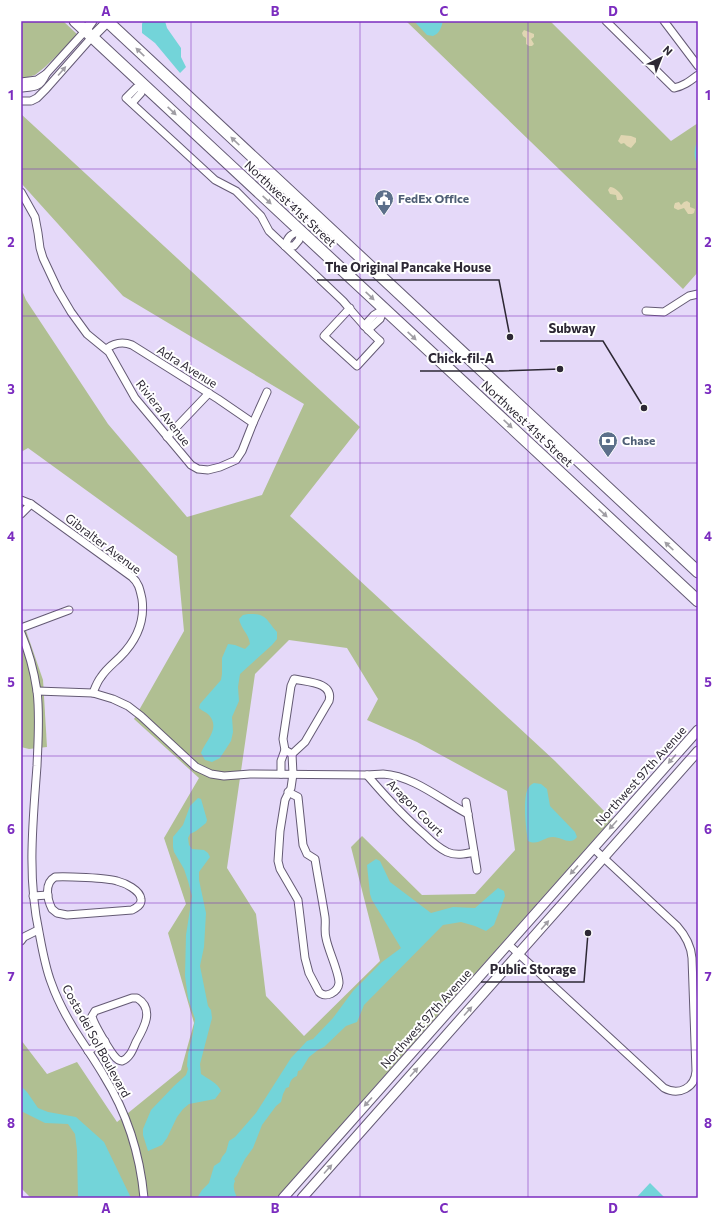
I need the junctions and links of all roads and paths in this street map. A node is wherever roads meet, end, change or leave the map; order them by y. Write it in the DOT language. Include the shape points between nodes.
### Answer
graph roads {
  1 [pos="75,21"];
  2 [pos="92,21"];
  3 [pos="107,21"];
  4 [pos="606,21"];
  5 [pos="664,21"];
  6 [pos="89,34"];
  7 [pos="698,66"];
  8 [pos="46,74"];
  9 [pos="698,75"];
  10 [pos="21,82"];
  11 [pos="143,85"];
  12 [pos="21,88"];
  13 [pos="33,88"];
  14 [pos="35,99"];
  15 [pos="21,101"];
  16 [pos="21,192"];
  17 [pos="301,231"];
  18 [pos="285,246"];
  19 [pos="698,294"];
  20 [pos="350,308"];
  21 [pos="384,309"];
  22 [pos="646,311"];
  23 [pos="366,328"];
  24 [pos="106,349"];
  25 [pos="267,392"];
  26 [pos="209,393"];
  27 [pos="253,423"];
  28 [pos="167,437"];
  29 [pos="21,500"];
  30 [pos="31,504"];
  31 [pos="21,514"];
  32 [pos="698,572"];
  33 [pos="698,601"];
  34 [pos="69,610"];
  35 [pos="21,628"];
  36 [pos="21,633"];
  37 [pos="37,691"];
  38 [pos="93,693"];
  39 [pos="698,730"];
  40 [pos="285,750"];
  41 [pos="698,751"];
  42 [pos="292,754"];
  43 [pos="280,774"];
  44 [pos="293,774"];
  45 [pos="367,775"];
  46 [pos="288,792"];
  47 [pos="466,802"];
  48 [pos="468,814"];
  49 [pos="593,848"];
  50 [pos="474,852"];
  51 [pos="603,858"];
  52 [pos="477,870"];
  53 [pos="33,896"];
  54 [pos="48,896"];
  55 [pos="38,930"];
  56 [pos="23,937"];
  57 [pos="508,944"];
  58 [pos="519,954"];
  59 [pos="431,1031"];
  60 [pos="442,1040"];
  61 [pos="105,1041"];
  62 [pos="88,1051"];
  63 [pos="292,1188"];
  64 [pos="144,1198"];
  65 [pos="283,1198"];
  66 [pos="302,1198"];
  1 -- 6 [label="main road, Northwest 41st Street"];
  2 -- 6 [label="street"];
  3 -- 6 [label="street"];
  32 -- 3 [label="main road, Northwest 41st Street, one-way"];
  4 -- 9 [label="street" via="674,88"];
  5 -- 7 [label="street"];
  6 -- 8 [label="street"];
  6 -- 11 [label="main road, Northwest 41st Street"];
  14 -- 6 [label="street, one-way" via="46,89"];
  8 -- 10 [label="street" via="37,80"];
  8 -- 13 [label="street" via="43,81"];
  11 -- 17 [label="main road, Northwest 41st Street, one-way"];
  11 -- 18 [label="street" via="136,88 129,100 215,180 242,197 261,216 269,231"];
  12 -- 13 [label="street"];
  13 -- 14 [label="street"];
  14 -- 15 [label="street"];
  16 -- 24 [label="street, Riviera Avenue" via="35,217 41,253 58,290 82,329"];
  17 -- 18 [label="street" via="294,246"];
  17 -- 21 [label="main road, Northwest 41st Street, one-way"];
  18 -- 20 [label="street"];
  19 -- 22 [label="street" via="664,312"];
  20 -- 23 [label="street"];
  20 -- 23 [label="street" via="324,336 357,366 380,341"];
  21 -- 23 [label="street" via="374,315"];
  21 -- 33 [label="main road, Northwest 41st Street, one-way"];
  24 -- 26 [label="street, Adra Avenue" via="118,343 128,343"];
  24 -- 28 [label="street, Riviera Avenue" via="114,358 135,398"];
  25 -- 27 [label="street"];
  26 -- 27 [label="street, Adra Avenue"];
  26 -- 28 [label="street"];
  27 -- 28 [label="street, Riviera Avenue" via="236,460 213,469 203,470 194,467"];
  29 -- 30 [label="street, Gibralter Avenue"];
  30 -- 31 [label="street"];
  30 -- 38 [label="street, Gibralter Avenue" via="132,577 138,585 142,600 142,622 125,652 101,676"];
  34 -- 35 [label="street"];
  36 -- 37 [label="street, Costa del Sol Boulevard" via="33,668"];
  37 -- 38 [label="street"];
  37 -- 53 [label="street, Costa del Sol Boulevard" via="39,731 32,863"];
  38 -- 43 [label="street" via="113,699 135,711 187,760 211,774"];
  39 -- 49 [label="street, Northwest 97th Avenue, one-way"];
  40 -- 42 [label="street"];
  40 -- 42 [label="street" via="283,739 294,679 327,688 329,701 305,742"];
  40 -- 43 [label="street"];
  41 -- 51 [label="street"];
  42 -- 44 [label="street"];
  43 -- 44 [label="street"];
  44 -- 45 [label="street"];
  44 -- 46 [label="street"];
  45 -- 48 [label="street" via="386,774 415,783"];
  45 -- 50 [label="street, Aragon Court" via="411,823 438,846 454,854"];
  46 -- 46 [label="street" via="280,831 278,860 280,869 298,900 306,964 319,992 324,996 337,989 338,977 326,939 325,917 315,859 307,854 303,845 298,797"];
  47 -- 48 [label="street"];
  48 -- 50 [label="street"];
  49 -- 51 [label="street"];
  49 -- 57 [label="street, Northwest 97th Avenue, one-way"];
  50 -- 52 [label="street"];
  58 -- 51 [label="street, one-way"];
  51 -- 58 [label="street" via="677,926 685,936 691,951 696,1076 692,1083 678,1092 667,1090"];
  53 -- 54 [label="street"];
  53 -- 55 [label="street, Costa del Sol Boulevard"];
  54 -- 54 [label="street" via="52,909 64,914 132,910 141,902 136,891 109,879 55,877 49,883"];
  55 -- 56 [label="street"];
  55 -- 62 [label="street, Costa del Sol Boulevard" via="52,986"];
  57 -- 58 [label="street"];
  57 -- 59 [label="street, Northwest 97th Avenue"];
  60 -- 58 [label="street, one-way"];
  59 -- 60 [label="street"];
  59 -- 63 [label="street, Northwest 97th Avenue, one-way"];
  66 -- 60 [label="street, one-way"];
  61 -- 61 [label="street" via="117,1058 122,1061 127,1059 146,1022 145,1006 139,999 132,998 94,1012 94,1023"];
  61 -- 62 [label="street"];
  62 -- 64 [label="street, Costa del Sol Boulevard" via="125,1116 137,1156"];
  63 -- 65 [label="street, Northwest 97th Avenue"];
  63 -- 66 [label="street"];
}
